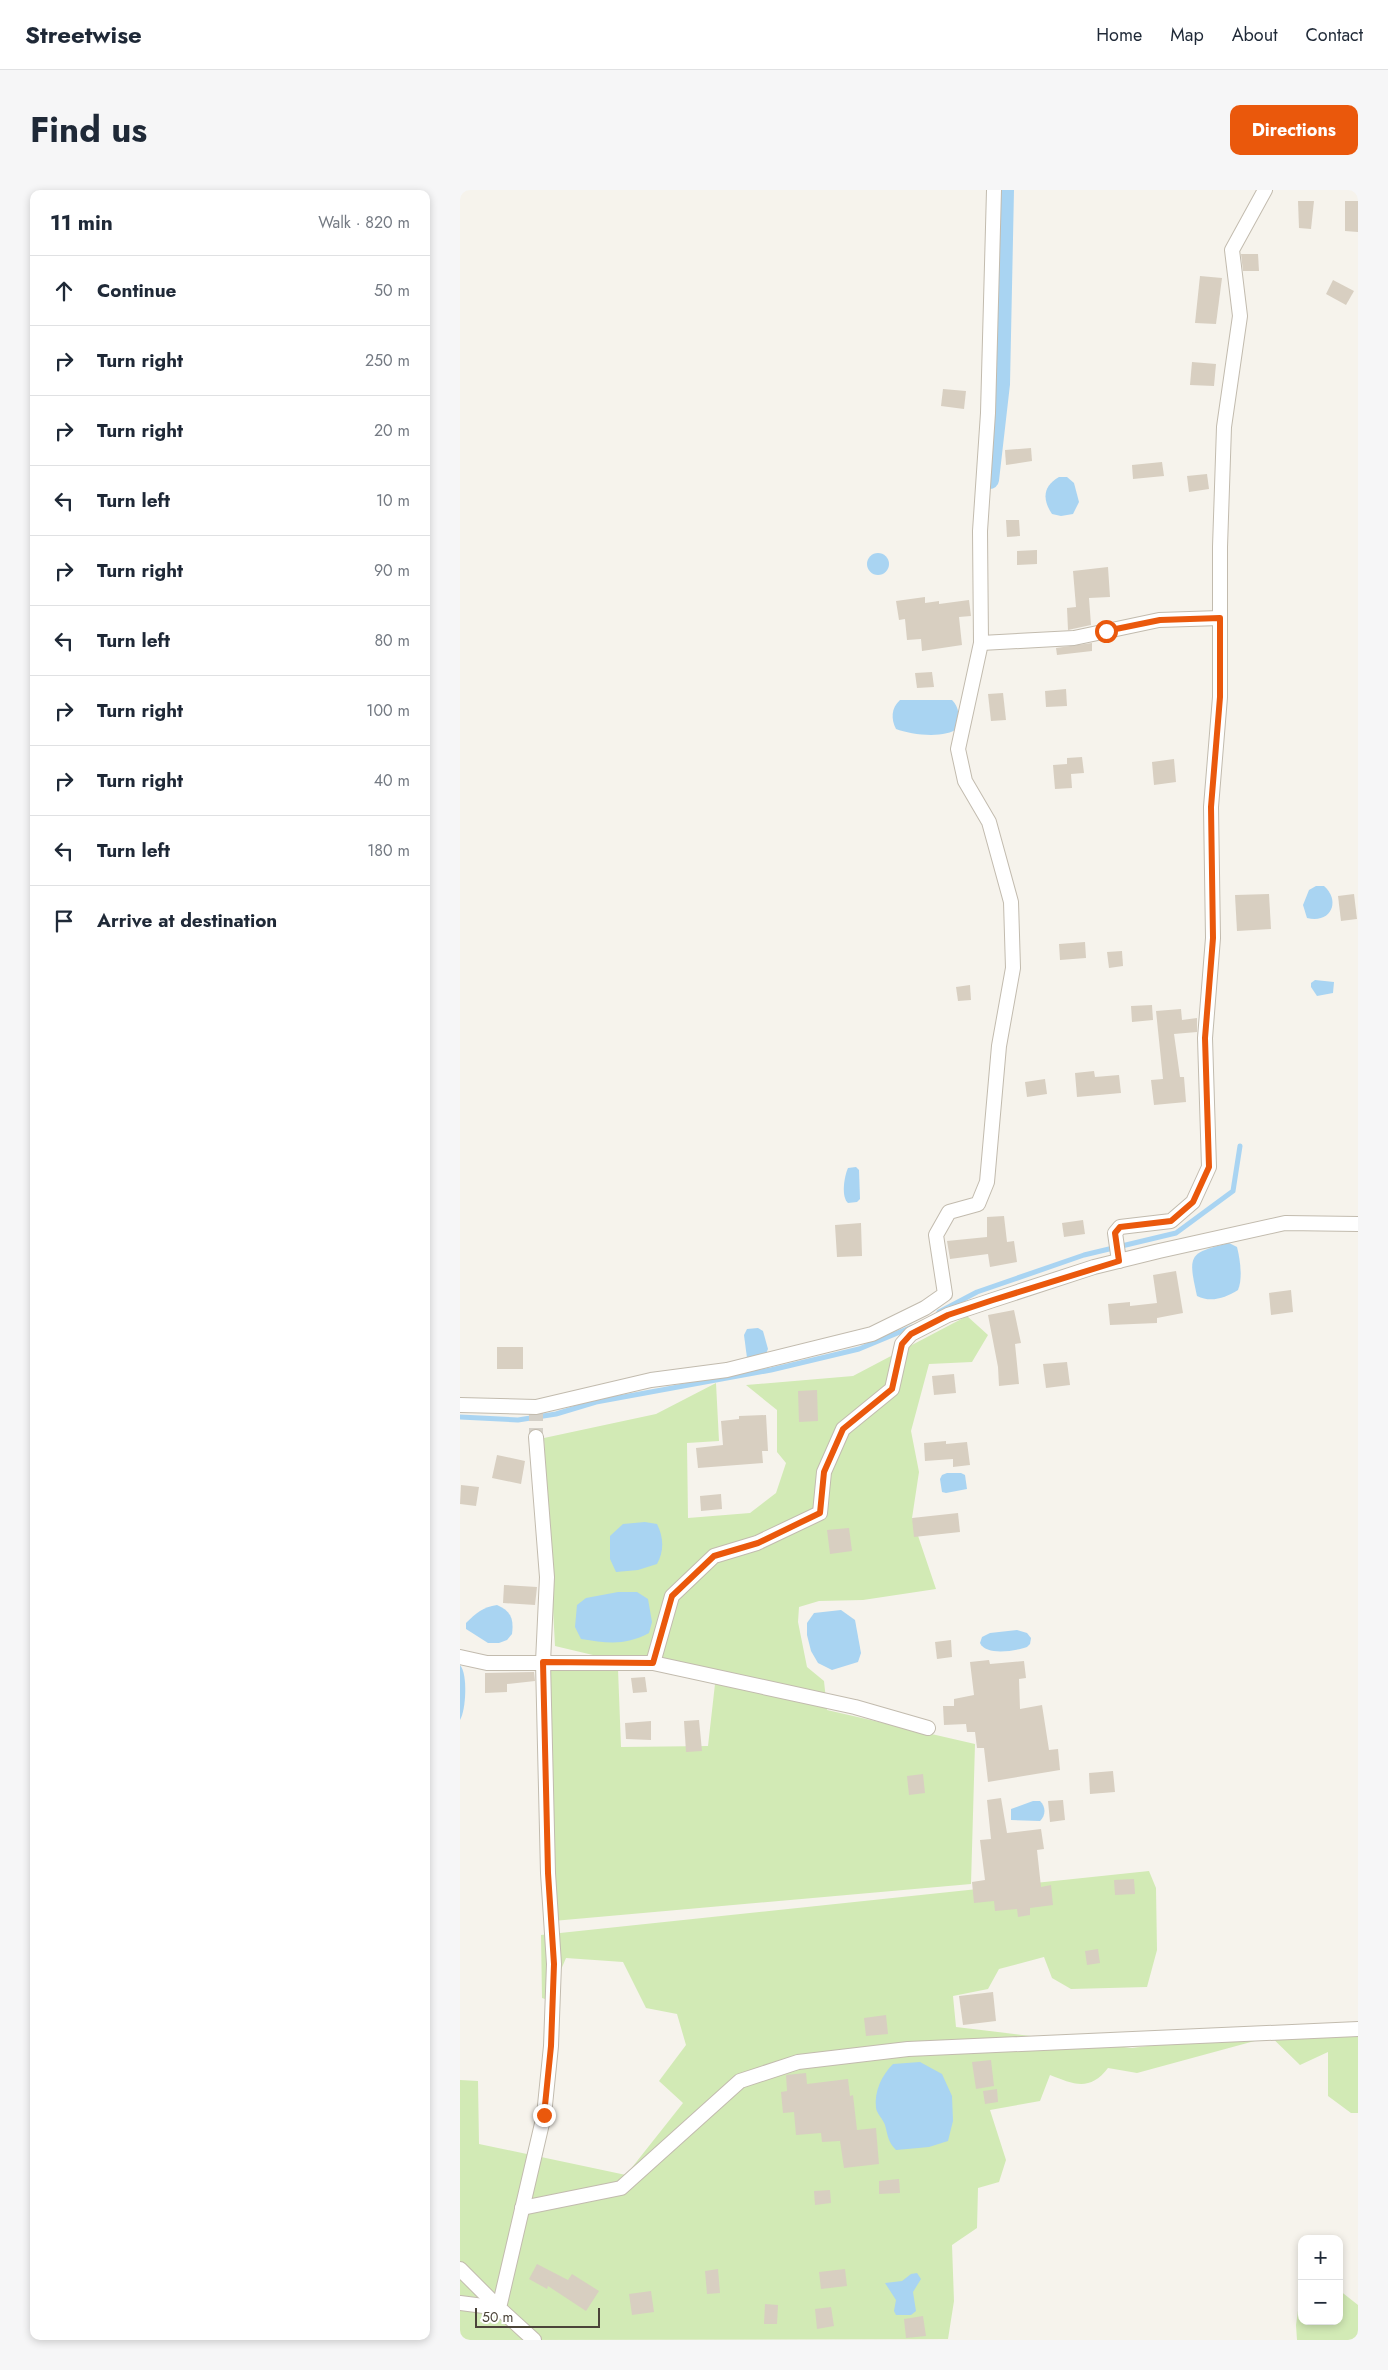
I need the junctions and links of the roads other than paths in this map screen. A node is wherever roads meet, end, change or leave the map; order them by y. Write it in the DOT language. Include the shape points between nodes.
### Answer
graph roads {
  1 [pos="994,190"];
  2 [pos="1265,190"];
  3 [pos="1220,618"];
  4 [pos="980,643"];
  5 [pos="1358,1224"];
  6 [pos="1119,1261"];
  7 [pos="460,1405"];
  8 [pos="536,1437"];
  9 [pos="460,1657"];
  10 [pos="543,1662"];
  11 [pos="653,1663"];
  12 [pos="928,1728"];
  13 [pos="1358,2029"];
  14 [pos="522,2208"];
  15 [pos="460,2269"];
  16 [pos="460,2303"];
  17 [pos="499,2308"];
  18 [pos="534,2340"];
  1 -- 4 [label="street" via="988,413 980,531"];
  2 -- 3 [label="street" via="1232,250 1240,316 1224,427"];
  3 -- 4 [label="street" via="1160,620 1074,638"];
  3 -- 6 [label="street" via="1220,697 1211,807 1213,938 1205,1038 1209,1167 1193,1202 1171,1221 1120,1227 1115,1233"];
  4 -- 7 [label="street" via="958,749 965,781 989,822 1011,902 1013,968 998,1046 987,1182 978,1204 949,1212 936,1234 946,1294 872,1334 727,1370 651,1380 536,1407"];
  5 -- 6 [label="street" via="1285,1223"];
  6 -- 11 [label="street" via="948,1315 911,1334 902,1344 892,1389 843,1429 824,1472 820,1513 758,1543 714,1556 672,1596"];
  8 -- 10 [label="street" via="547,1577"];
  9 -- 10 [label="street" via="487,1663"];
  10 -- 11 [label="street"];
  10 -- 14 [label="street" via="554,1964 551,2046 544,2115"];
  11 -- 12 [label="street" via="855,1708"];
  13 -- 14 [label="street" via="908,2049 798,2062 740,2081 621,2188"];
  14 -- 17 [label="street"];
  15 -- 17 [label="street"];
  16 -- 17 [label="street"];
  17 -- 18 [label="street"];
}
